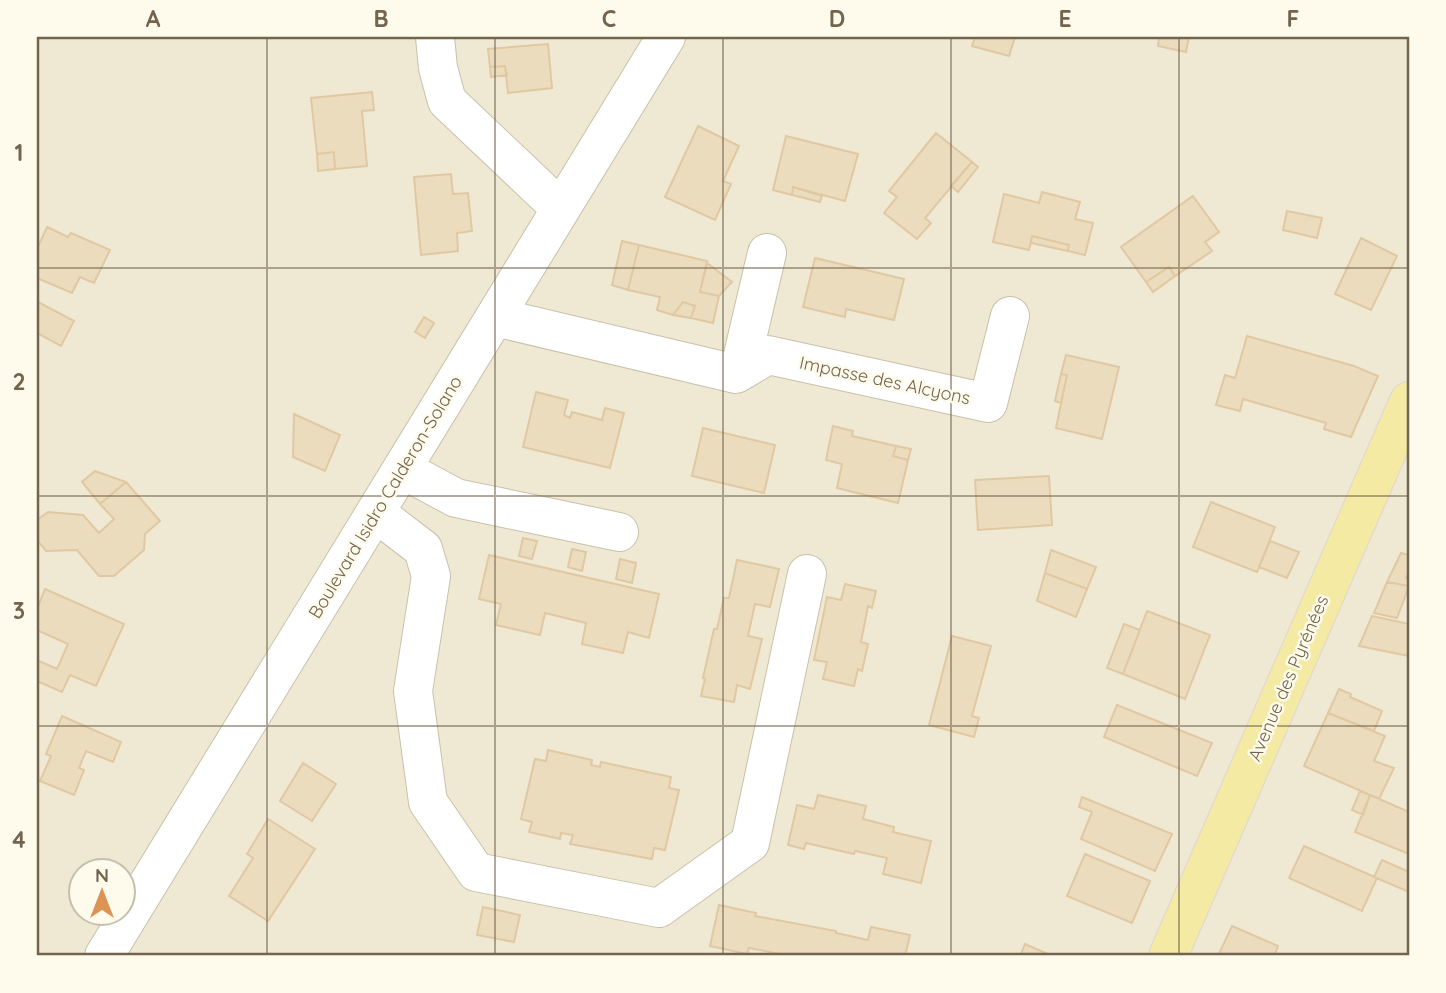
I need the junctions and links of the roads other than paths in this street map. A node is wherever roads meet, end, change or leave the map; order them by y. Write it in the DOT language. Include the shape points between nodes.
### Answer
graph roads {
  1 [pos="435,37"];
  2 [pos="666,37"];
  3 [pos="561,209"];
  4 [pos="767,253"];
  5 [pos="1010,316"];
  6 [pos="495,317"];
  7 [pos="739,372"];
  8 [pos="1409,401"];
  9 [pos="402,469"];
  10 [pos="376,513"];
  11 [pos="619,532"];
  12 [pos="807,574"];
  13 [pos="104,956"];
  14 [pos="1168,956"];
  1 -- 3 [label="street" via="447,101"];
  2 -- 3 [label="street, Boulevard Isidro Calderon-Solano"];
  3 -- 6 [label="street, Boulevard Isidro Calderon-Solano"];
  4 -- 7 [label="street"];
  5 -- 7 [label="street, Impasse des Alcyons" via="988,403 768,355"];
  6 -- 7 [label="street"];
  6 -- 9 [label="street, Boulevard Isidro Calderon-Solano"];
  8 -- 14 [label="main road, Avenue des Pyrénées"];
  9 -- 10 [label="street, Boulevard Isidro Calderon-Solano"];
  9 -- 11 [label="street" via="456,498"];
  10 -- 12 [label="street" via="423,548 431,576 413,691 428,802 476,872 659,908 750,842"];
  10 -- 13 [label="street, Boulevard Isidro Calderon-Solano"];
}
